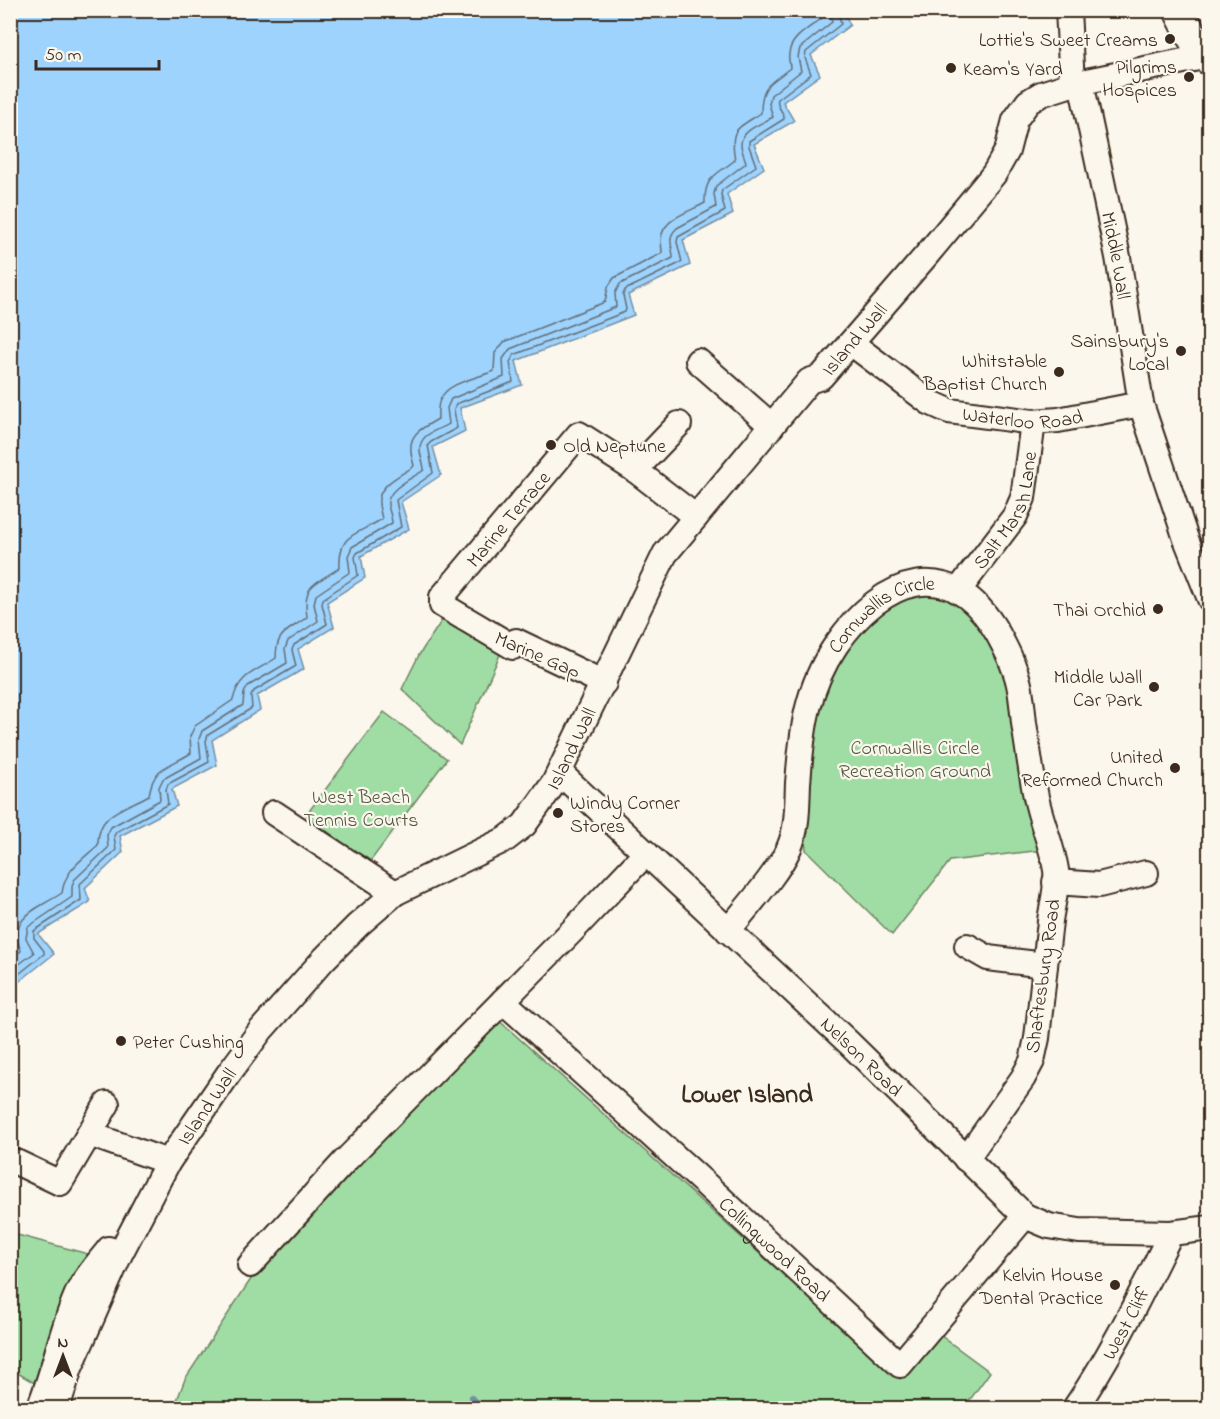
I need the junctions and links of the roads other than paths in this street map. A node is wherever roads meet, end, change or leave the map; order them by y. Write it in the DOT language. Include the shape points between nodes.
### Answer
graph roads {
  1 [pos="1068,10"];
  2 [pos="1179,10"];
  3 [pos="1209,57"];
  4 [pos="1076,83"];
  5 [pos="851,343"];
  6 [pos="698,361"];
  7 [pos="1141,404"];
  8 [pos="1034,422"];
  9 [pos="679,424"];
  10 [pos="772,426"];
  11 [pos="635,470"];
  12 [pos="696,517"];
  13 [pos="958,591"];
  14 [pos="1209,599"];
  15 [pos="442,605"];
  16 [pos="604,683"];
  17 [pos="560,773"];
  18 [pos="274,813"];
  19 [pos="646,853"];
  20 [pos="1146,873"];
  21 [pos="1055,882"];
  22 [pos="395,893"];
  23 [pos="728,931"];
  24 [pos="967,946"];
  25 [pos="1045,965"];
  26 [pos="503,1002"];
  27 [pos="107,1104"];
  28 [pos="89,1134"];
  29 [pos="966,1159"];
  30 [pos="16,1162"];
  31 [pos="168,1162"];
  32 [pos="1025,1216"];
  33 [pos="1209,1228"];
  34 [pos="1171,1233"];
  35 [pos="109,1249"];
  36 [pos="250,1265"];
  37 [pos="39,1408"];
  38 [pos="57,1408"];
  39 [pos="1075,1408"];
  1 -- 4 [label="street, Middle Wall"];
  2 -- 3 [label="main road" via="1193,38"];
  3 -- 4 [label="street, Island Wall"];
  4 -- 5 [label="street, Island Wall" via="1034,97 1019,111 1007,151 994,174"];
  4 -- 7 [label="street, Middle Wall" via="1116,245"];
  5 -- 8 [label="street, Waterloo Road" via="929,402 949,411"];
  5 -- 10 [label="street, Island Wall" via="821,377 809,381"];
  6 -- 10 [label="street"];
  7 -- 8 [label="street, Waterloo Road"];
  7 -- 14 [label="street, Middle Wall"];
  8 -- 13 [label="street, Salt Marsh Lane" via="1023,498 1016,516"];
  9 -- 11 [label="street"];
  10 -- 12 [label="street, Island Wall"];
  11 -- 12 [label="street"];
  11 -- 15 [label="street, Marine Terrace" via="579,434 442,597"];
  12 -- 16 [label="street, Island Wall" via="665,554"];
  13 -- 21 [label="street, Cornwallis Circle" via="979,606 1014,667 1036,795 1056,871"];
  13 -- 23 [label="street, Cornwallis Circle" via="919,582 895,589 860,617 836,644 804,716 796,816 789,848"];
  15 -- 16 [label="street, Marine Gap" via="513,648 516,641"];
  16 -- 17 [label="street, Island Wall"];
  17 -- 19 [label="street, Nelson Road"];
  17 -- 22 [label="street, Island Wall" via="524,825 506,839"];
  18 -- 22 [label="street"];
  19 -- 23 [label="street, Nelson Road"];
  19 -- 26 [label="street"];
  20 -- 21 [label="street" via="1099,885"];
  21 -- 25 [label="street, Shaftesbury Road"];
  22 -- 31 [label="street, Island Wall" via="324,959 261,1030"];
  23 -- 29 [label="street, Nelson Road" via="849,1042"];
  24 -- 25 [label="street" via="988,958"];
  25 -- 29 [label="street, Shaftesbury Road" via="1032,1061"];
  26 -- 32 [label="street, Collingwood Road" via="900,1365"];
  26 -- 36 [label="street" via="344,1162"];
  27 -- 28 [label="street"];
  28 -- 30 [label="street" via="60,1183"];
  28 -- 31 [label="street"];
  29 -- 32 [label="street, Nelson Road"];
  31 -- 38 [label="street, Island Wall" via="120,1254 70,1368"];
  32 -- 34 [label="street, Nelson Road" via="1049,1226 1079,1231"];
  33 -- 34 [label="street, Nelson Road"];
  34 -- 39 [label="street, West Cliff" via="1124,1328"];
  35 -- 37 [label="street" via="80,1288"];
}
